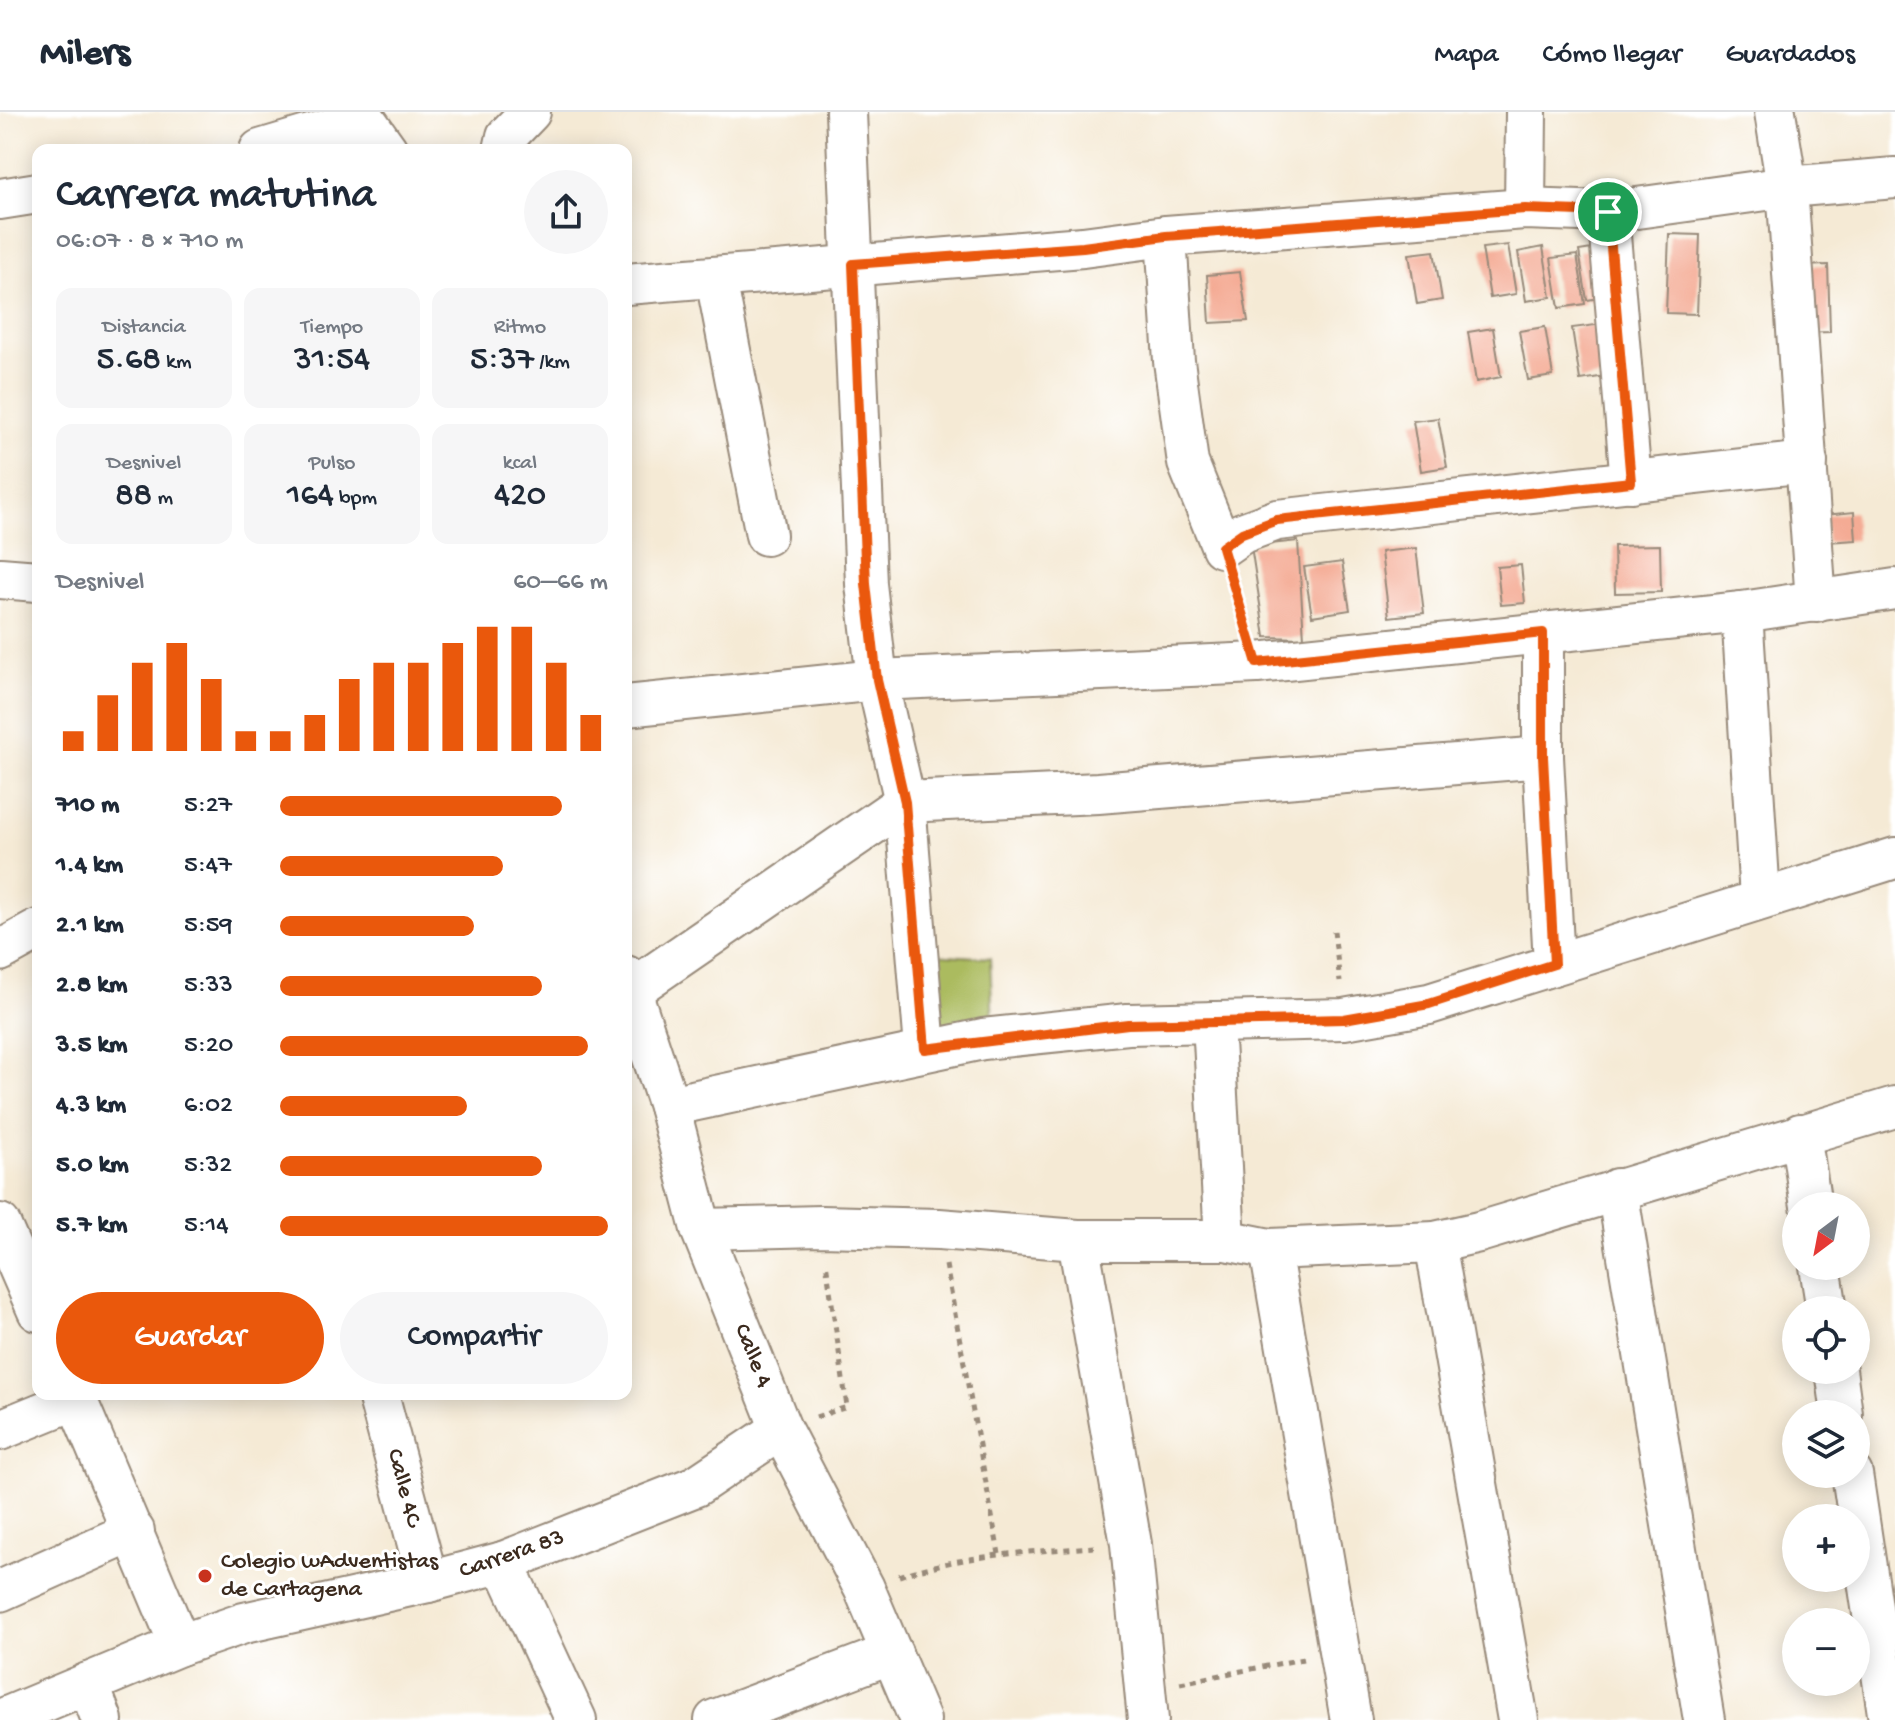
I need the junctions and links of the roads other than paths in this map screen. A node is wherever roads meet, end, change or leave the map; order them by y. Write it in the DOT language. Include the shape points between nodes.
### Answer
graph roads {
  1 [pos="530,112"];
  2 [pos="846,112"];
  3 [pos="1526,112"];
  4 [pos="1775,112"];
  5 [pos="370,127"];
  6 [pos="289,144"];
  7 [pos="505,144"];
  8 [pos="1895,178"];
  9 [pos="1787,187"];
  10 [pos="32,194"];
  11 [pos="0,199"];
  12 [pos="1525,209"];
  13 [pos="1608,212"];
  14 [pos="1166,236"];
  15 [pos="853,264"];
  16 [pos="716,279"];
  17 [pos="632,284"];
  18 [pos="1807,462"];
  19 [pos="1631,482"];
  20 [pos="766,535"];
  21 [pos="0,578"];
  22 [pos="32,581"];
  23 [pos="1895,589"];
  24 [pos="1816,602"];
  25 [pos="1742,612"];
  26 [pos="1543,633"];
  27 [pos="877,680"];
  28 [pos="632,705"];
  29 [pos="1543,757"];
  30 [pos="905,802"];
  31 [pos="1895,858"];
  32 [pos="1760,898"];
  33 [pos="32,933"];
  34 [pos="0,951"];
  35 [pos="1554,964"];
  36 [pos="632,981"];
  37 [pos="632,996"];
  38 [pos="1213,1022"];
  39 [pos="925,1049"];
  40 [pos="669,1106"];
  41 [pos="1895,1107"];
  42 [pos="1800,1134"];
  43 [pos="1617,1189"];
  44 [pos="1809,1192"];
  45 [pos="701,1229"];
  46 [pos="1078,1240"];
  47 [pos="1225,1240"];
  48 [pos="1435,1242"];
  49 [pos="4,1246"];
  50 [pos="1270,1249"];
  51 [pos="32,1300"];
  52 [pos="66,1400"];
  53 [pos="77,1400"];
  54 [pos="380,1400"];
  55 [pos="781,1429"];
  56 [pos="0,1430"];
  57 [pos="1854,1488"];
  58 [pos="134,1531"];
  59 [pos="503,1562"];
  60 [pos="428,1582"];
  61 [pos="0,1591"];
  62 [pos="180,1645"];
  63 [pos="892,1653"];
  64 [pos="88,1683"];
  65 [pos="1146,1705"];
  66 [pos="0,1720"];
  67 [pos="102,1720"];
  68 [pos="576,1720"];
  69 [pos="715,1720"];
  70 [pos="920,1720"];
  71 [pos="1351,1720"];
  72 [pos="1518,1720"];
  73 [pos="1704,1720"];
  74 [pos="1889,1720"];
  1 -- 7 [label="street"];
  2 -- 15 [label="street"];
  3 -- 12 [label="street"];
  4 -- 9 [label="street"];
  5 -- 6 [label="street"];
  8 -- 9 [label="street"];
  9 -- 13 [label="street"];
  9 -- 18 [label="street"];
  10 -- 11 [label="street"];
  12 -- 13 [label="street"];
  12 -- 14 [label="street"];
  13 -- 19 [label="street"];
  14 -- 15 [label="street"];
  14 -- 19 [label="street" via="1174,361 1188,463 1222,547 1277,520"];
  15 -- 16 [label="street"];
  15 -- 27 [label="street" via="866,584"];
  16 -- 17 [label="street"];
  16 -- 20 [label="street"];
  18 -- 19 [label="street"];
  18 -- 24 [label="street"];
  21 -- 22 [label="street"];
  23 -- 24 [label="street"];
  24 -- 25 [label="street"];
  25 -- 26 [label="street"];
  25 -- 32 [label="street"];
  26 -- 27 [label="street" via="1257,663"];
  26 -- 29 [label="street"];
  27 -- 28 [label="street"];
  27 -- 30 [label="street"];
  29 -- 30 [label="street" via="1098,793"];
  29 -- 35 [label="street"];
  30 -- 36 [label="street"];
  30 -- 39 [label="street"];
  31 -- 32 [label="street"];
  32 -- 35 [label="street"];
  33 -- 34 [label="street"];
  35 -- 38 [label="street" via="1429,1004 1344,1019"];
  37 -- 40 [label="street, Calle 4"];
  38 -- 39 [label="street" via="1128,1024"];
  38 -- 47 [label="street"];
  39 -- 40 [label="street"];
  40 -- 45 [label="street, Calle 4"];
  41 -- 42 [label="street"];
  42 -- 43 [label="street"];
  42 -- 44 [label="street"];
  43 -- 48 [label="street"];
  43 -- 73 [label="street"];
  45 -- 46 [label="street" via="939,1229"];
  45 -- 55 [label="street, Calle 4"];
  46 -- 47 [label="street"];
  46 -- 65 [label="street" via="1131,1544"];
  47 -- 50 [label="street"];
  48 -- 50 [label="street"];
  48 -- 72 [label="street"];
  49 -- 51 [label="street"];
  50 -- 71 [label="street"];
  52 -- 56 [label="street"];
  53 -- 58 [label="street"];
  54 -- 60 [label="street, Calle 4C"];
  55 -- 59 [label="street, Carrera 83" via="696,1486"];
  55 -- 63 [label="street, Calle 4"];
  57 -- 74 [label="street"];
  58 -- 61 [label="street"];
  58 -- 62 [label="street"];
  59 -- 60 [label="street, Carrera 83"];
  59 -- 68 [label="street"];
  60 -- 62 [label="street, Carrera 83" via="244,1623"];
  62 -- 64 [label="street, Carrera 83"];
  63 -- 69 [label="street"];
  63 -- 70 [label="street, Calle 4"];
  64 -- 66 [label="street, Carrera 83"];
  64 -- 67 [label="street"];
}
